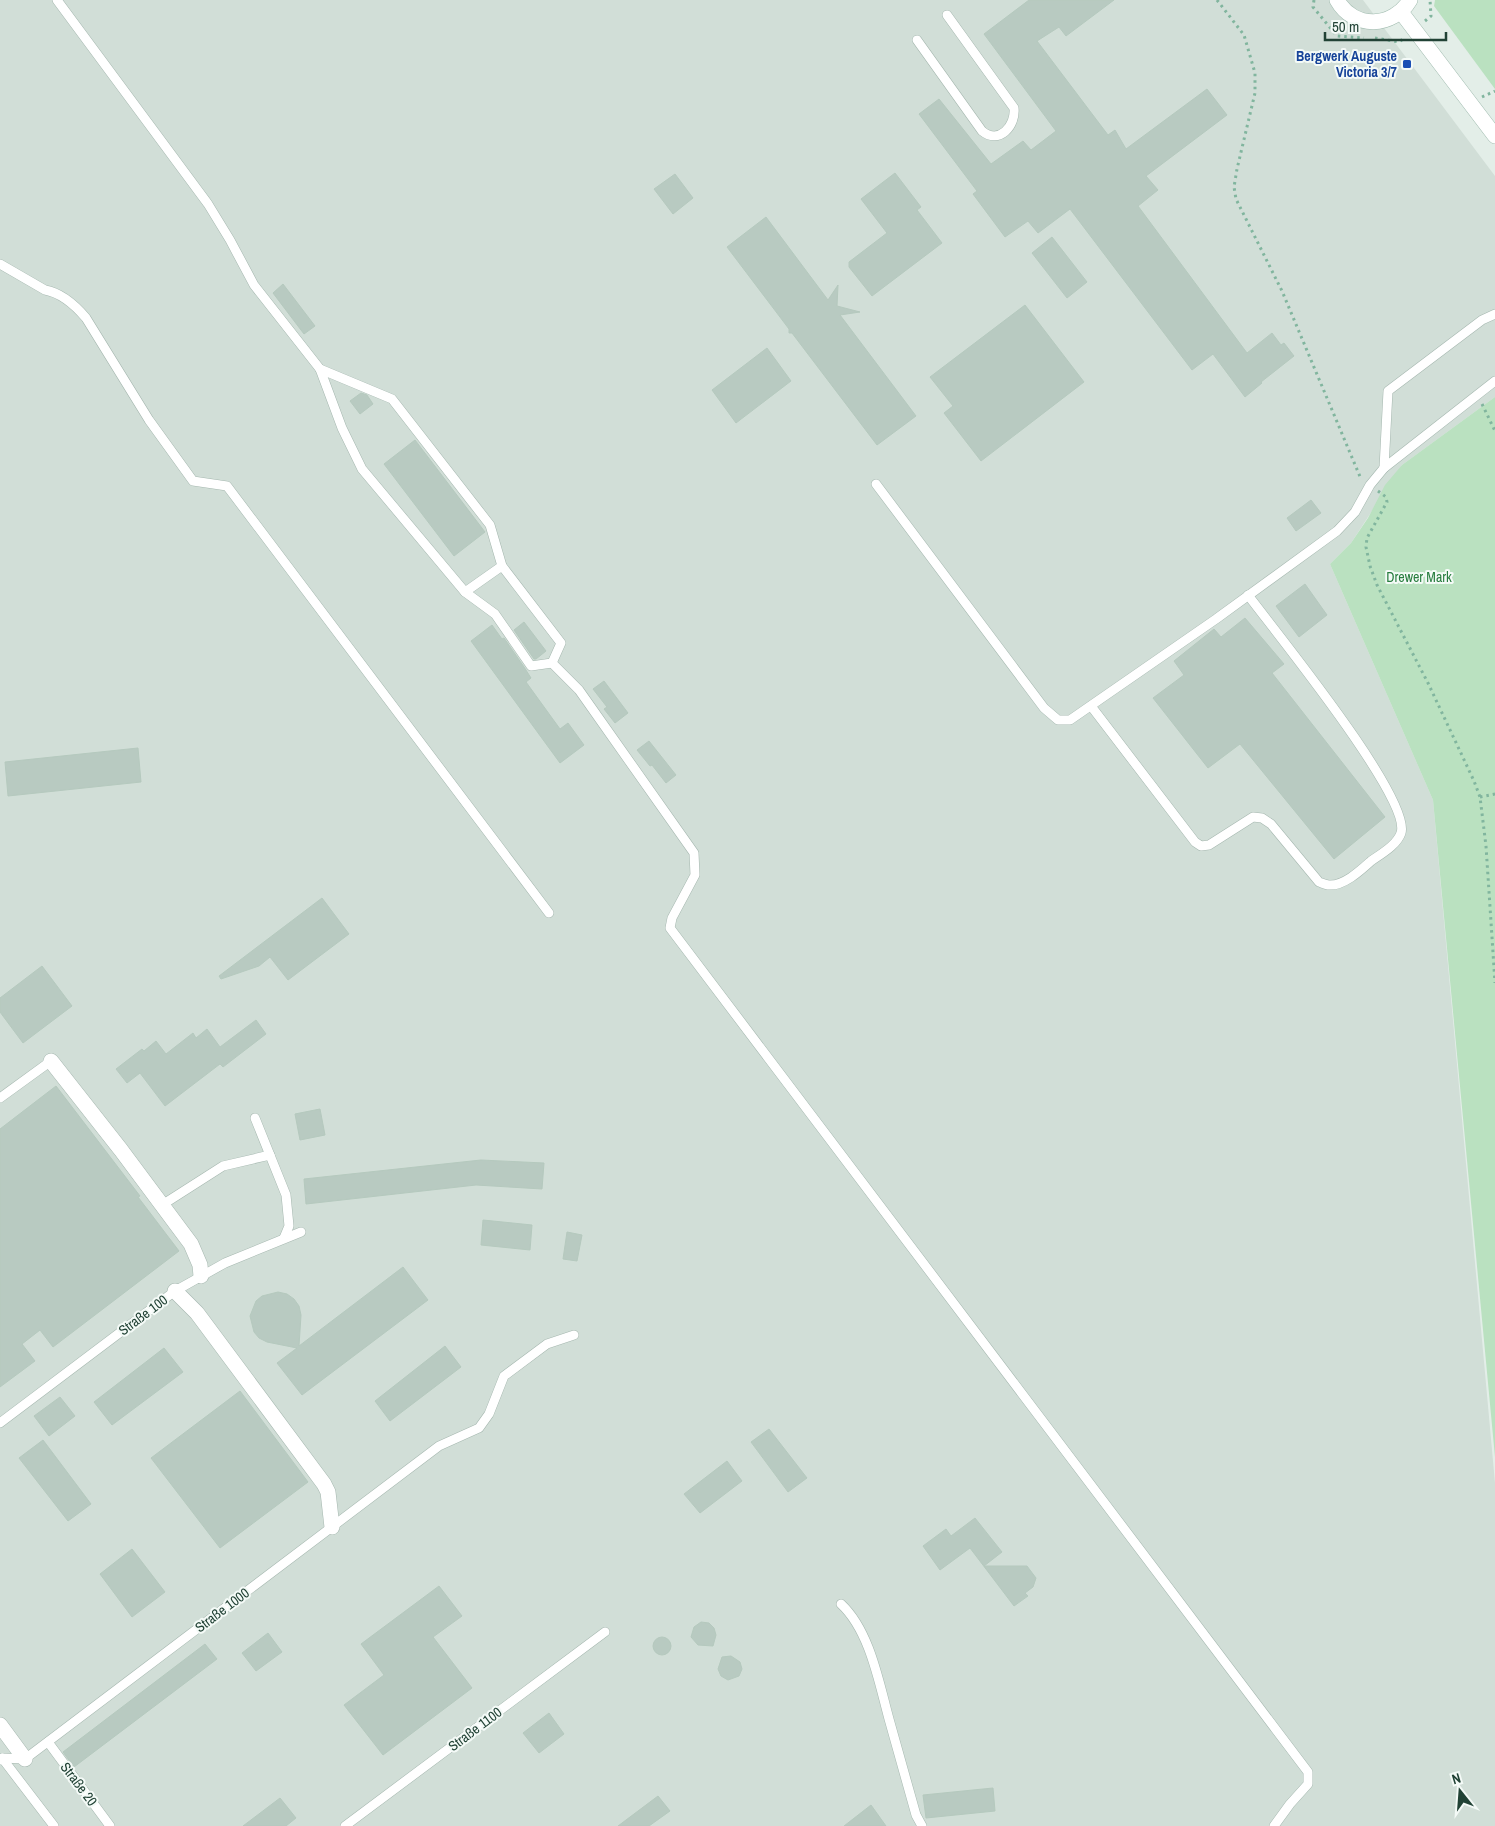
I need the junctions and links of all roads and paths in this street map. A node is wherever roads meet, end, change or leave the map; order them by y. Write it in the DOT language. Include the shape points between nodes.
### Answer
graph roads {
  1 [pos="57,0"];
  2 [pos="1337,0"];
  3 [pos="1410,0"];
  4 [pos="1401,12"];
  5 [pos="947,15"];
  6 [pos="917,40"];
  7 [pos="1495,136"];
  8 [pos="0,264"];
  9 [pos="1495,314"];
  10 [pos="320,369"];
  11 [pos="1495,381"];
  12 [pos="1477,395"];
  13 [pos="1495,431"];
  14 [pos="1384,468"];
  15 [pos="876,484"];
  16 [pos="502,566"];
  17 [pos="465,592"];
  18 [pos="1248,595"];
  19 [pos="552,663"];
  20 [pos="1091,706"];
  21 [pos="1495,794"];
  22 [pos="1480,797"];
  23 [pos="549,913"];
  24 [pos="51,1060"];
  25 [pos="0,1098"];
  26 [pos="256,1118"];
  27 [pos="270,1155"];
  28 [pos="162,1205"];
  29 [pos="301,1232"];
  30 [pos="284,1238"];
  31 [pos="201,1276"];
  32 [pos="176,1291"];
  33 [pos="574,1335"];
  34 [pos="0,1423"];
  35 [pos="332,1527"];
  36 [pos="841,1604"];
  37 [pos="605,1632"];
  38 [pos="0,1725"];
  39 [pos="48,1742"];
  40 [pos="1,1759"];
  41 [pos="26,1759"];
  42 [pos="54,1826"];
  43 [pos="110,1826"];
  44 [pos="345,1826"];
  45 [pos="922,1826"];
  46 [pos="1274,1826"];
  1 -- 10 [label="lane" via="208,204 254,285"];
  2 -- 4 [label="street" via="1347,13 1367,22 1382,22"];
  3 -- 4 [label="street"];
  4 -- 7 [label="street"];
  5 -- 6 [label="lane" via="1014,108 1012,126 1005,132 996,136 982,131"];
  8 -- 23 [label="lane" via="73,303 86,318 149,420 193,481 227,486"];
  9 -- 14 [label="lane" via="1482,320 1388,391"];
  10 -- 16 [label="lane" via="392,399 490,525"];
  10 -- 17 [label="lane" via="342,428 362,469"];
  11 -- 12 [label="lane"];
  12 -- 13 [label="path"];
  12 -- 14 [label="lane"];
  14 -- 18 [label="lane" via="1355,512 1337,531"];
  15 -- 20 [label="lane" via="1052,717 1070,720"];
  16 -- 17 [label="lane"];
  16 -- 19 [label="lane" via="561,643"];
  17 -- 19 [label="lane" via="495,614 531,666"];
  18 -- 20 [label="lane"];
  18 -- 20 [label="lane" via="1364,752 1400,815 1401,832 1393,845 1364,867 1339,884 1329,886 1318,882 1271,824 1262,818 1252,817 1209,845 1201,846 1194,842"];
  19 -- 46 [label="lane" via="579,690 694,853 695,876 672,918 670,928 1308,1772 1308,1784"];
  21 -- 22 [label="path"];
  24 -- 25 [label="lane"];
  24 -- 28 [label="street"];
  26 -- 27 [label="lane"];
  27 -- 28 [label="lane" via="223,1166"];
  27 -- 30 [label="lane" via="288,1203 290,1226"];
  28 -- 31 [label="street" via="191,1244"];
  29 -- 30 [label="lane, Straße 100"];
  30 -- 31 [label="lane, Straße 100"];
  31 -- 32 [label="lane, Straße 100"];
  32 -- 34 [label="lane, Straße 100"];
  32 -- 35 [label="street" via="197,1313 324,1484"];
  33 -- 35 [label="lane, Straße 1000" via="547,1344 504,1376 489,1414 479,1428 439,1446"];
  35 -- 39 [label="lane, Straße 1000"];
  36 -- 45 [label="lane" via="863,1637 874,1665 916,1815"];
  37 -- 44 [label="lane, Straße 1100"];
  38 -- 41 [label="street"];
  39 -- 41 [label="lane, Straße 1000"];
  39 -- 43 [label="lane, Straße 20"];
  40 -- 41 [label="lane"];
  40 -- 42 [label="lane"];
}
